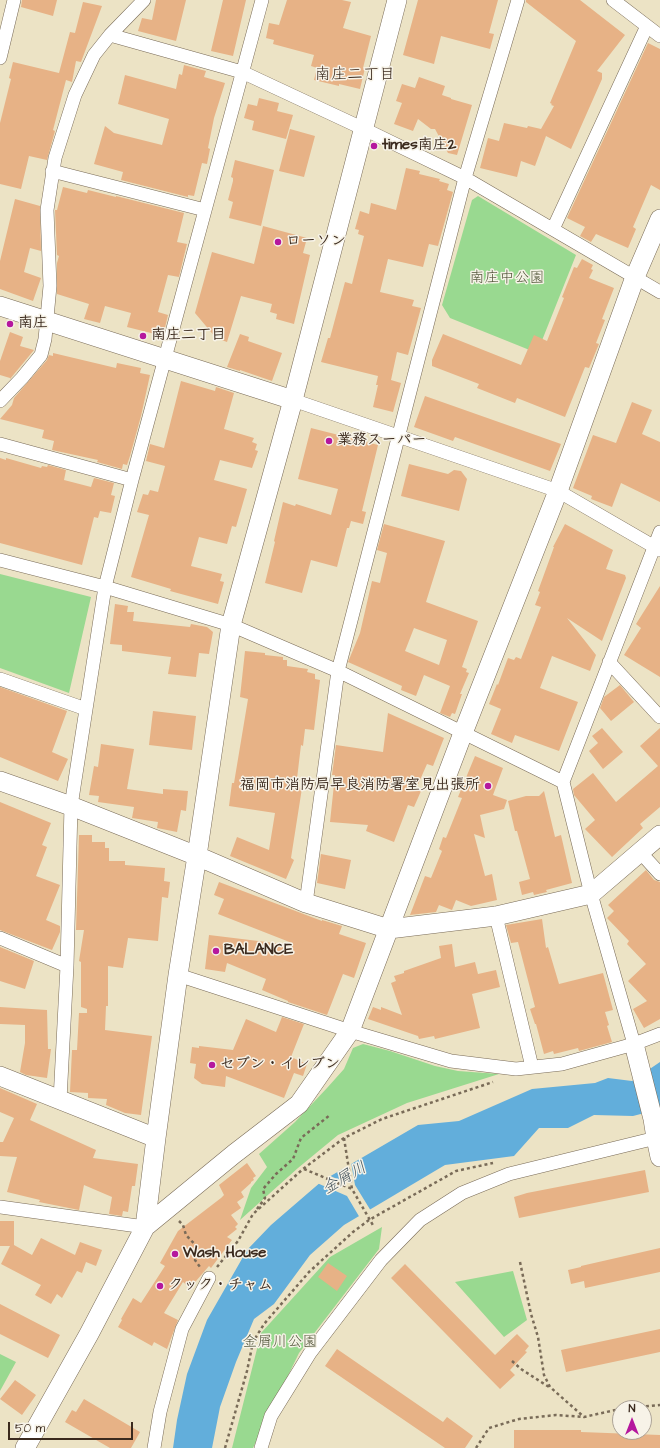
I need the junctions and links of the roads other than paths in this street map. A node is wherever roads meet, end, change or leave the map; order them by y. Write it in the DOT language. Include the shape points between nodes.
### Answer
graph roads {
  1 [pos="14,0"];
  2 [pos="144,0"];
  3 [pos="262,0"];
  4 [pos="397,0"];
  5 [pos="518,0"];
  6 [pos="613,0"];
  7 [pos="647,26"];
  8 [pos="110,35"];
  9 [pos="660,36"];
  10 [pos="0,58"];
  11 [pos="242,72"];
  12 [pos="364,129"];
  13 [pos="52,171"];
  14 [pos="465,178"];
  15 [pos="205,210"];
  16 [pos="660,219"];
  17 [pos="553,229"];
  18 [pos="635,277"];
  19 [pos="660,292"];
  20 [pos="0,306"];
  21 [pos="47,321"];
  22 [pos="166,358"];
  23 [pos="292,400"];
  24 [pos="0,401"];
  25 [pos="398,436"];
  26 [pos="0,444"];
  27 [pos="132,480"];
  28 [pos="558,491"];
  29 [pos="660,532"];
  30 [pos="657,548"];
  31 [pos="0,560"];
  32 [pos="105,587"];
  33 [pos="231,625"];
  34 [pos="609,662"];
  35 [pos="338,671"];
  36 [pos="0,679"];
  37 [pos="86,709"];
  38 [pos="660,717"];
  39 [pos="463,732"];
  40 [pos="0,781"];
  41 [pos="563,782"];
  42 [pos="71,806"];
  43 [pos="660,835"];
  44 [pos="640,852"];
  45 [pos="197,856"];
  46 [pos="660,874"];
  47 [pos="591,894"];
  48 [pos="306,903"];
  49 [pos="496,916"];
  50 [pos="389,930"];
  51 [pos="0,938"];
  52 [pos="67,966"];
  53 [pos="178,974"];
  54 [pos="350,1031"];
  55 [pos="660,1034"];
  56 [pos="634,1044"];
  57 [pos="532,1068"];
  58 [pos="0,1076"];
  59 [pos="60,1100"];
  60 [pos="156,1138"];
  61 [pos="659,1144"];
  62 [pos="0,1207"];
  63 [pos="145,1227"];
  64 [pos="209,1278"];
  65 [pos="25,1448"];
  66 [pos="154,1448"];
  67 [pos="261,1448"];
  1 -- 10 [label="street"];
  2 -- 8 [label="street"];
  3 -- 11 [label="street"];
  4 -- 12 [label="street"];
  5 -- 14 [label="street"];
  6 -- 7 [label="street"];
  7 -- 9 [label="street"];
  7 -- 17 [label="street"];
  8 -- 11 [label="street"];
  8 -- 13 [label="street" via="94,55 75,96"];
  11 -- 12 [label="street"];
  11 -- 15 [label="street"];
  12 -- 14 [label="street"];
  12 -- 23 [label="street"];
  13 -- 15 [label="street"];
  13 -- 21 [label="street" via="47,210 50,286"];
  14 -- 17 [label="street"];
  14 -- 25 [label="street"];
  15 -- 22 [label="street"];
  16 -- 18 [label="street"];
  17 -- 18 [label="street"];
  18 -- 19 [label="street"];
  18 -- 28 [label="street"];
  20 -- 21 [label="street"];
  21 -- 22 [label="street"];
  21 -- 24 [label="street" via="46,339 41,355"];
  22 -- 23 [label="street"];
  22 -- 27 [label="street"];
  23 -- 25 [label="street"];
  23 -- 33 [label="street"];
  25 -- 28 [label="street"];
  25 -- 35 [label="street"];
  26 -- 27 [label="street"];
  27 -- 32 [label="street"];
  28 -- 30 [label="street"];
  28 -- 39 [label="street"];
  29 -- 30 [label="street"];
  30 -- 34 [label="street"];
  31 -- 32 [label="street"];
  32 -- 33 [label="street"];
  32 -- 37 [label="street"];
  33 -- 35 [label="street"];
  33 -- 45 [label="street"];
  34 -- 38 [label="street"];
  34 -- 41 [label="street"];
  35 -- 39 [label="street"];
  35 -- 48 [label="street"];
  36 -- 37 [label="street"];
  37 -- 42 [label="street"];
  39 -- 41 [label="street"];
  39 -- 50 [label="street"];
  40 -- 42 [label="street"];
  41 -- 47 [label="street"];
  42 -- 45 [label="street"];
  42 -- 52 [label="street"];
  43 -- 44 [label="street"];
  44 -- 46 [label="street"];
  44 -- 47 [label="street"];
  45 -- 48 [label="street"];
  45 -- 53 [label="street"];
  47 -- 49 [label="street"];
  47 -- 56 [label="street"];
  48 -- 50 [label="street"];
  49 -- 50 [label="street"];
  49 -- 57 [label="street"];
  50 -- 54 [label="street"];
  51 -- 52 [label="street"];
  52 -- 59 [label="street"];
  53 -- 54 [label="street"];
  53 -- 60 [label="street"];
  54 -- 57 [label="street" via="451,1060 516,1069"];
  54 -- 63 [label="street" via="299,1104"];
  55 -- 56 [label="street"];
  56 -- 57 [label="street" via="562,1064"];
  56 -- 61 [label="street"];
  58 -- 59 [label="street"];
  59 -- 60 [label="street"];
  60 -- 63 [label="street"];
  61 -- 67 [label="street" via="509,1174 462,1193 420,1220 380,1260 310,1353 271,1416"];
  62 -- 63 [label="street"];
  63 -- 65 [label="street"];
  64 -- 66 [label="street" via="182,1329 160,1412"];
}
